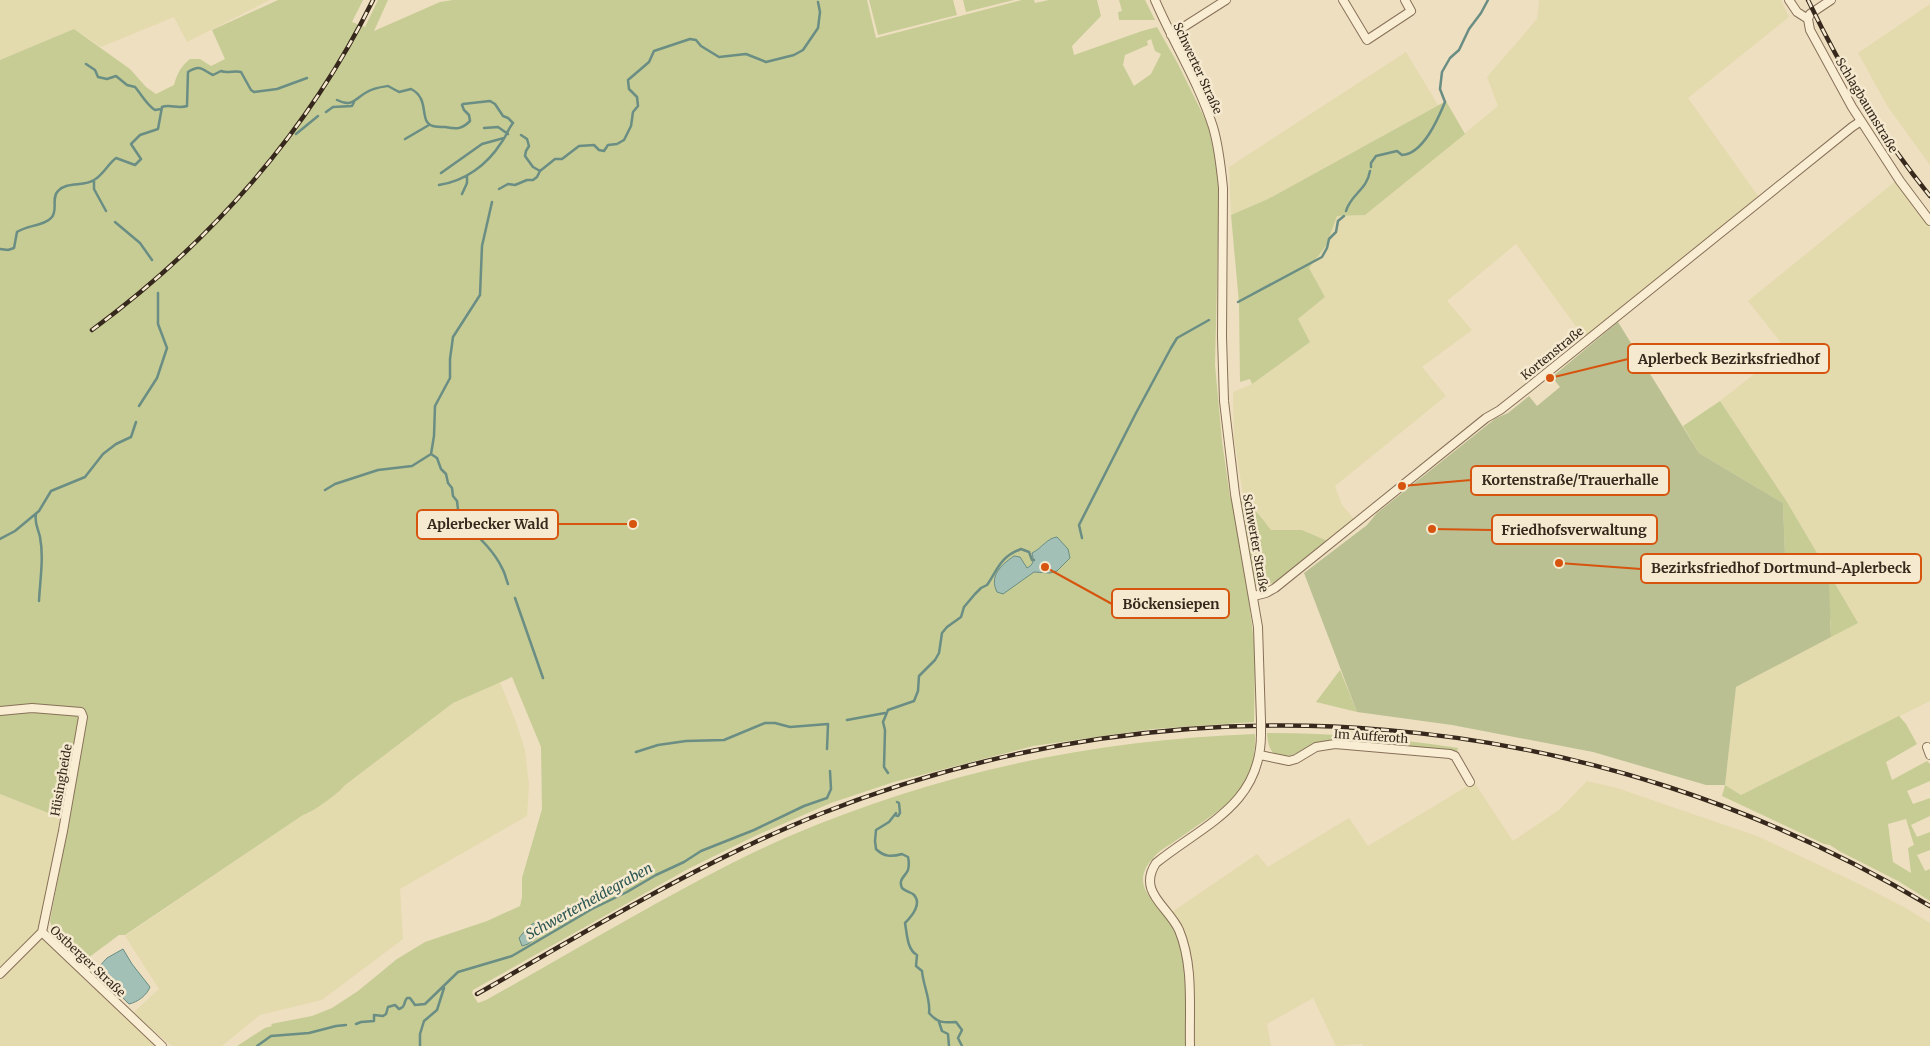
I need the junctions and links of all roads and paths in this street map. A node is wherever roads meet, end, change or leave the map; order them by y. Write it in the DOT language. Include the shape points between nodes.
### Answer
graph roads {
  1 [pos="1155,0"];
  2 [pos="1226,0"];
  3 [pos="1343,0"];
  4 [pos="1405,0"];
  5 [pos="1789,0"];
  6 [pos="1831,0"];
  7 [pos="1808,19"];
  8 [pos="1172,35"];
  9 [pos="1862,121"];
  10 [pos="1930,221"];
  11 [pos="1254,596"];
  12 [pos="0,711"];
  13 [pos="1927,746"];
  14 [pos="1930,755"];
  15 [pos="1260,756"];
  16 [pos="1470,782"];
  17 [pos="42,932"];
  18 [pos="0,974"];
  19 [pos="162,1046"];
  20 [pos="1190,1046"];
  1 -- 8 [label="street, Schwerter Straße"];
  2 -- 8 [label="street"];
  3 -- 4 [label="street" via="1367,40 1411,11"];
  5 -- 7 [label="street, Schlagbaumstraße" via="1797,12"];
  6 -- 7 [label="street" via="1810,14"];
  7 -- 9 [label="street, Schlagbaumstraße" via="1810,30"];
  8 -- 11 [label="street, Schwerter Straße" via="1213,127 1222,169 1224,401 1235,494"];
  9 -- 10 [label="street, Schlagbaumstraße"];
  9 -- 11 [label="street, Kortenstraße" via="1275,588"];
  11 -- 15 [label="street, Schwerter Straße, bridge" via="1260,649"];
  12 -- 17 [label="street, Hüsingheide" via="32,708 81,712 83,717"];
  13 -- 14 [label="street"];
  15 -- 16 [label="street, Im Aufferoth" via="1289,761 1316,747 1335,744 1450,754 1455,756"];
  15 -- 20 [label="street, Schwerter Straße" via="1252,779 1238,800 1156,863 1149,876 1152,891 1173,920 1186,953"];
  17 -- 18 [label="street, Ostberger Straße"];
  17 -- 19 [label="street, Ostberger Straße"];
}
